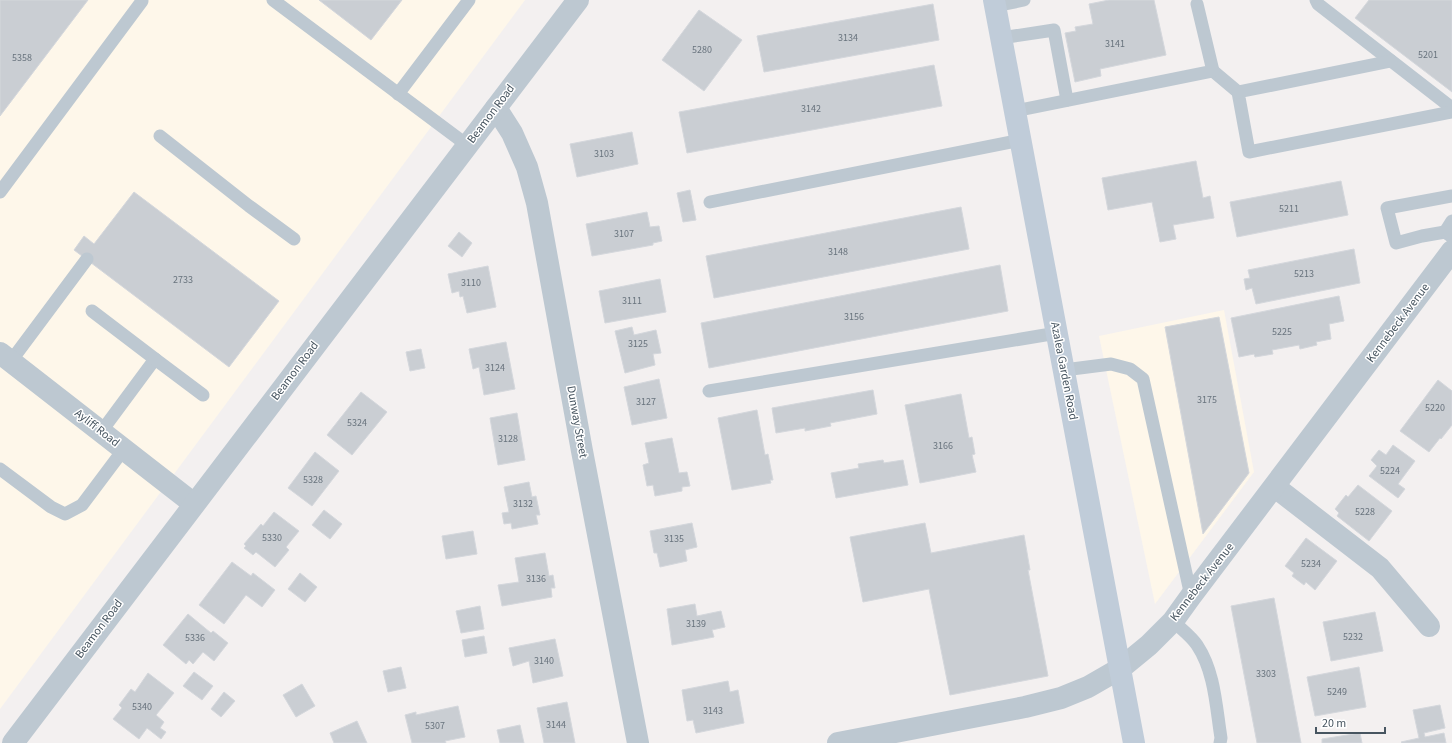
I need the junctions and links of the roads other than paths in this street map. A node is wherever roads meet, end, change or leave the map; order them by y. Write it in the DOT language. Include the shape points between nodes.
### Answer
graph roads {
  1 [pos="273,0"];
  2 [pos="469,0"];
  3 [pos="578,0"];
  4 [pos="1024,0"];
  5 [pos="1316,0"];
  6 [pos="142,1"];
  7 [pos="995,3"];
  8 [pos="1197,4"];
  9 [pos="1001,38"];
  10 [pos="1391,61"];
  11 [pos="1213,71"];
  12 [pos="1238,92"];
  13 [pos="398,94"];
  14 [pos="1067,100"];
  15 [pos="496,108"];
  16 [pos="1452,108"];
  17 [pos="1015,110"];
  18 [pos="1452,112"];
  19 [pos="160,136"];
  20 [pos="1021,140"];
  21 [pos="467,145"];
  22 [pos="0,192"];
  23 [pos="1452,196"];
  24 [pos="710,202"];
  25 [pos="1452,221"];
  26 [pos="294,239"];
  27 [pos="1450,240"];
  28 [pos="87,260"];
  29 [pos="92,311"];
  30 [pos="1057,333"];
  31 [pos="5,357"];
  32 [pos="155,359"];
  33 [pos="1064,370"];
  34 [pos="709,391"];
  35 [pos="203,395"];
  36 [pos="101,432"];
  37 [pos="124,449"];
  38 [pos="0,468"];
  39 [pos="1275,487"];
  40 [pos="194,504"];
  41 [pos="1192,596"];
  42 [pos="1173,621"];
  43 [pos="1429,626"];
  44 [pos="1121,668"];
  45 [pos="12,743"];
  46 [pos="638,743"];
  47 [pos="838,743"];
  48 [pos="1134,743"];
  49 [pos="1220,743"];
  1 -- 13 [label="lane"];
  2 -- 13 [label="lane"];
  3 -- 15 [label="street, Beamon Road"];
  4 -- 7 [label="lane"];
  5 -- 10 [label="lane"];
  6 -- 22 [label="lane"];
  7 -- 9 [label="main road, Azalea Garden Road"];
  8 -- 11 [label="lane"];
  9 -- 14 [label="lane" via="1054,30"];
  9 -- 17 [label="main road, Azalea Garden Road"];
  10 -- 12 [label="lane"];
  10 -- 16 [label="lane"];
  11 -- 12 [label="lane"];
  11 -- 14 [label="lane"];
  12 -- 18 [label="lane" via="1249,152"];
  13 -- 21 [label="lane"];
  14 -- 17 [label="lane"];
  15 -- 21 [label="street, Beamon Road"];
  15 -- 46 [label="street, Dunway Street" via="512,133 527,167 537,203"];
  17 -- 20 [label="main road, Azalea Garden Road"];
  19 -- 26 [label="lane"];
  20 -- 24 [label="lane"];
  20 -- 30 [label="main road, Azalea Garden Road"];
  21 -- 40 [label="street, Beamon Road"];
  23 -- 27 [label="lane" via="1388,208 1396,242 1422,236"];
  25 -- 27 [label="lane"];
  27 -- 39 [label="street, Kennebeck Avenue"];
  28 -- 31 [label="lane"];
  29 -- 32 [label="lane"];
  30 -- 33 [label="main road, Azalea Garden Road"];
  30 -- 34 [label="lane"];
  31 -- 36 [label="street, Ayliff Road"];
  32 -- 35 [label="lane"];
  32 -- 36 [label="lane"];
  33 -- 41 [label="lane" via="1111,364 1130,369 1143,379"];
  33 -- 44 [label="main road, Azalea Garden Road"];
  36 -- 37 [label="street, Ayliff Road"];
  37 -- 38 [label="lane" via="82,505 65,514 51,507"];
  37 -- 40 [label="street, Ayliff Road"];
  39 -- 41 [label="street, Kennebeck Avenue"];
  39 -- 43 [label="street" via="1380,568"];
  40 -- 45 [label="street, Beamon Road"];
  41 -- 42 [label="street, Kennebeck Avenue"];
  42 -- 44 [label="street, Kennebeck Avenue"];
  42 -- 49 [label="lane" via="1196,643 1207,662"];
  44 -- 47 [label="street, Kennebeck Avenue" via="1088,687 1039,704"];
  44 -- 48 [label="main road, Azalea Garden Road"];
}
